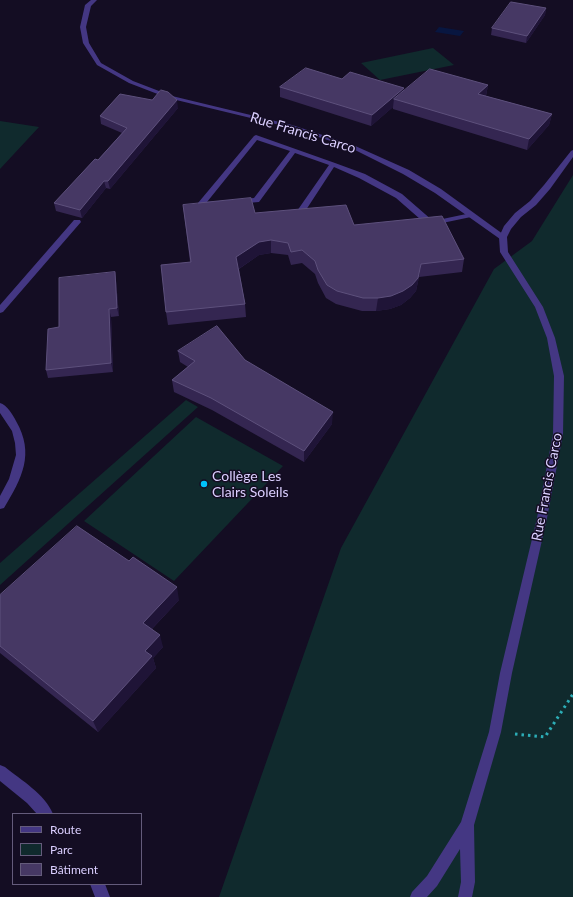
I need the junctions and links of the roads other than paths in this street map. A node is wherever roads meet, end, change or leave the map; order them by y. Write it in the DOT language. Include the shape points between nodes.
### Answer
graph roads {
  1 [pos="94,0"];
  2 [pos="294,150"];
  3 [pos="573,152"];
  4 [pos="333,164"];
  5 [pos="301,210"];
  6 [pos="471,215"];
  7 [pos="78,222"];
  8 [pos="503,237"];
  9 [pos="0,310"];
  10 [pos="0,406"];
  11 [pos="0,504"];
  12 [pos="0,772"];
  13 [pos="45,813"];
  14 [pos="467,825"];
  15 [pos="97,885"];
  16 [pos="103,897"];
  17 [pos="418,897"];
  18 [pos="465,897"];
  1 -- 6 [label="street, Rue Francis Carco" via="88,5 83,27 86,43 99,64 132,82 170,97 290,126 351,146 406,172"];
  2 -- 2 [label="street" via="256,200 201,205 256,137"];
  2 -- 4 [label="street"];
  3 -- 8 [label="street" via="547,187 507,228"];
  4 -- 5 [label="street"];
  4 -- 6 [label="street" via="399,196 431,224"];
  6 -- 8 [label="street, Rue Francis Carco"];
  7 -- 9 [label="street"];
  8 -- 14 [label="street, Rue Francis Carco" via="504,252 539,307 551,338 559,376 558,434 495,732"];
  10 -- 11 [label="street" via="18,432 22,455 13,484"];
  12 -- 13 [label="street" via="32,798"];
  14 -- 17 [label="street, Rue Francis Carco" via="432,881"];
  14 -- 18 [label="street, Rue Francis Carco" via="468,882"];
  15 -- 16 [label="street"];
}
